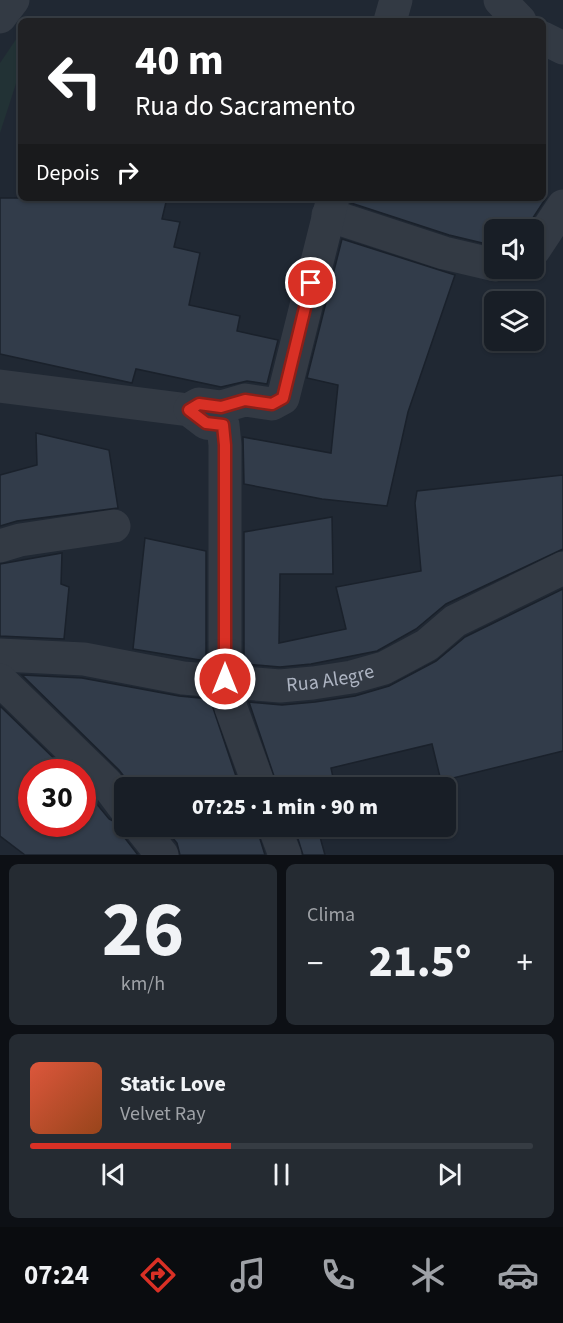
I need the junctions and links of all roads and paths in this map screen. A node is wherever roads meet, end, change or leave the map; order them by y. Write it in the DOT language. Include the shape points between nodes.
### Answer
graph roads {
  1 [pos="13,0"];
  2 [pos="396,0"];
  3 [pos="500,0"];
  4 [pos="0,16"];
  5 [pos="391,18"];
  6 [pos="517,18"];
  7 [pos="546,40"];
  8 [pos="563,48"];
  9 [pos="330,206"];
  10 [pos="563,206"];
  11 [pos="544,235"];
  12 [pos="484,262"];
  13 [pos="0,386"];
  14 [pos="189,410"];
  15 [pos="114,526"];
  16 [pos="0,546"];
  17 [pos="563,568"];
  18 [pos="0,655"];
  19 [pos="225,679"];
  20 [pos="0,680"];
  21 [pos="256,777"];
  22 [pos="114,794"];
  23 [pos="148,837"];
  24 [pos="278,837"];
  25 [pos="162,855"];
  26 [pos="285,855"];
  1 -- 4 [label="street"];
  2 -- 5 [label="street"];
  3 -- 6 [label="street"];
  7 -- 8 [label="street"];
  9 -- 12 [label="street" via="444,253"];
  9 -- 14 [label="street" via="283,398 272,404 245,400 221,407 199,404"];
  10 -- 11 [label="street"];
  13 -- 14 [label="street"];
  14 -- 19 [label="street" via="206,423 223,425"];
  15 -- 16 [label="street"];
  17 -- 19 [label="street, Rua Alegre" via="455,621 427,645 384,668 352,677 280,686"];
  18 -- 19 [label="street, Rua Alegre" via="84,659 183,678"];
  19 -- 21 [label="street" via="231,708"];
  20 -- 22 [label="street"];
  23 -- 25 [label="street"];
  24 -- 26 [label="street"];
}
